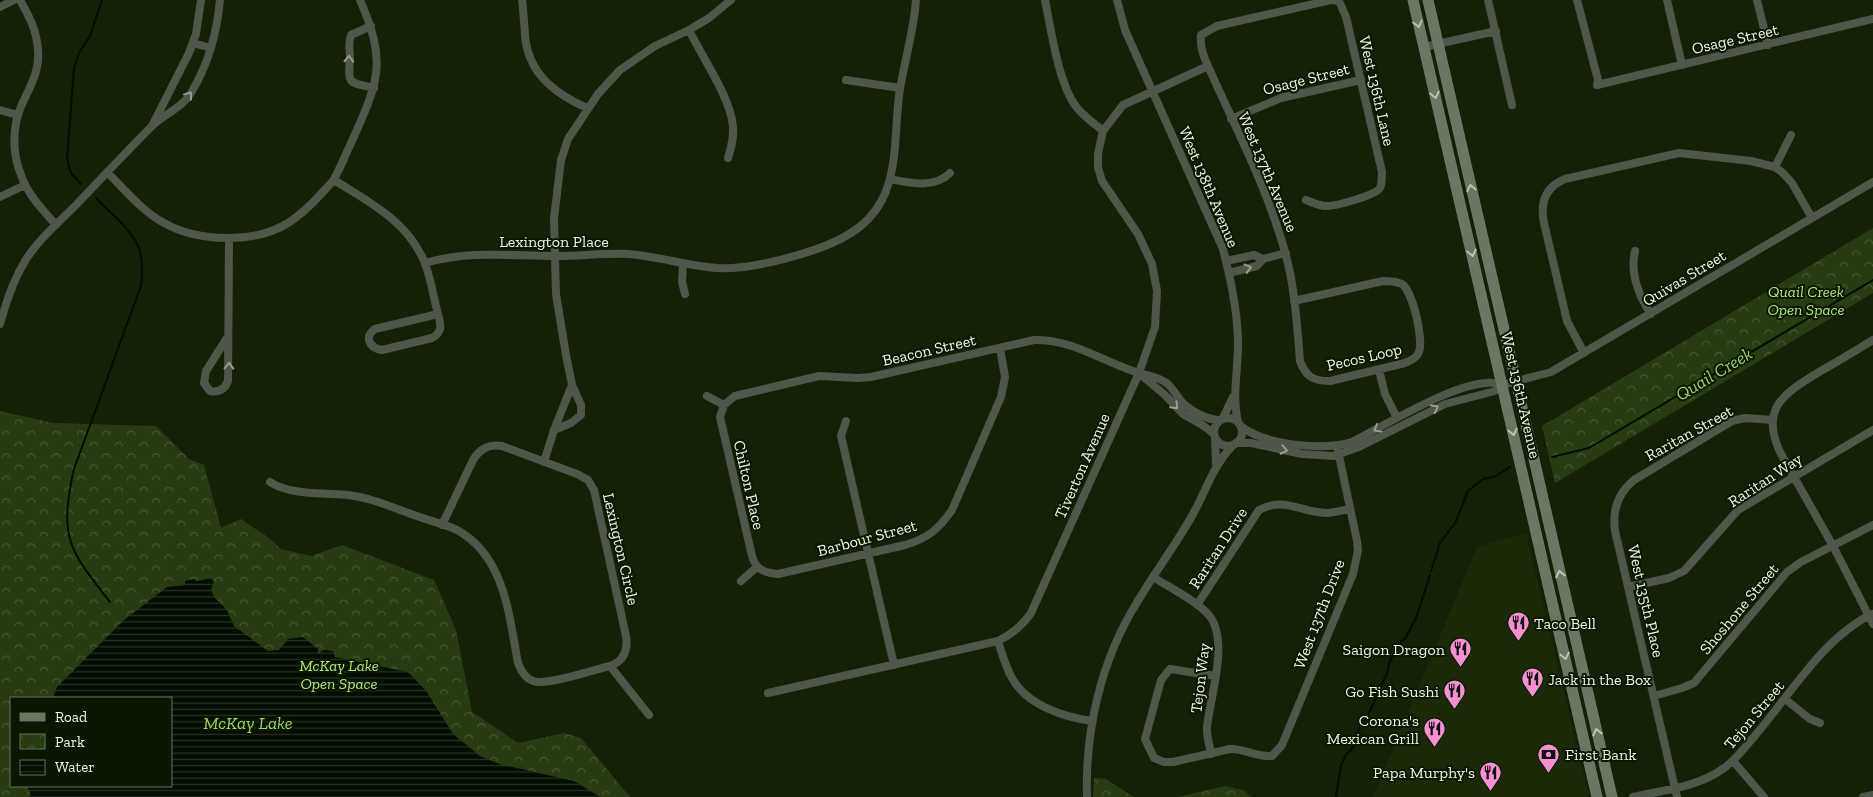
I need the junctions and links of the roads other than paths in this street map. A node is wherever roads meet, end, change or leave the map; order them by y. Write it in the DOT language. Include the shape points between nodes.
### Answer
graph roads {
  1 [pos="14,0"];
  2 [pos="20,0"];
  3 [pos="201,0"];
  4 [pos="220,0"];
  5 [pos="360,0"];
  6 [pos="522,0"];
  7 [pos="732,0"];
  8 [pos="916,0"];
  9 [pos="1045,0"];
  10 [pos="1117,0"];
  11 [pos="1334,0"];
  12 [pos="1413,0"];
  13 [pos="1428,0"];
  14 [pos="1488,0"];
  15 [pos="1578,0"];
  16 [pos="1667,0"];
  17 [pos="1757,0"];
  18 [pos="0,7"];
  19 [pos="1873,20"];
  20 [pos="371,26"];
  21 [pos="689,30"];
  22 [pos="1496,31"];
  23 [pos="193,43"];
  24 [pos="1438,44"];
  25 [pos="1768,45"];
  26 [pos="211,48"];
  27 [pos="1424,48"];
  28 [pos="1682,65"];
  29 [pos="1208,66"];
  30 [pos="846,80"];
  31 [pos="1361,80"];
  32 [pos="374,88"];
  33 [pos="900,88"];
  34 [pos="1152,91"];
  35 [pos="1512,106"];
  36 [pos="588,108"];
  37 [pos="0,110"];
  38 [pos="18,115"];
  39 [pos="1231,119"];
  40 [pos="152,126"];
  41 [pos="1103,131"];
  42 [pos="1791,135"];
  43 [pos="728,158"];
  44 [pos="1775,167"];
  45 [pos="107,172"];
  46 [pos="950,173"];
  47 [pos="890,179"];
  48 [pos="334,180"];
  49 [pos="1873,182"];
  50 [pos="25,185"];
  51 [pos="1537,190"];
  52 [pos="1545,195"];
  53 [pos="0,197"];
  54 [pos="1306,200"];
  55 [pos="1812,218"];
  56 [pos="56,225"];
  57 [pos="229,238"];
  58 [pos="1635,251"];
  59 [pos="1286,253"];
  60 [pos="556,256"];
  61 [pos="1263,259"];
  62 [pos="1226,261"];
  63 [pos="683,262"];
  64 [pos="425,263"];
  65 [pos="1229,273"];
  66 [pos="685,294"];
  67 [pos="3,301"];
  68 [pos="1294,301"];
  69 [pos="438,314"];
  70 [pos="1651,314"];
  71 [pos="0,324"];
  72 [pos="228,338"];
  73 [pos="1873,340"];
  74 [pos="1000,348"];
  75 [pos="1584,353"];
  76 [pos="1379,370"];
  77 [pos="1139,373"];
  78 [pos="1309,378"];
  79 [pos="1516,381"];
  80 [pos="572,385"];
  81 [pos="1502,385"];
  82 [pos="1235,393"];
  83 [pos="707,396"];
  84 [pos="724,405"];
  85 [pos="1397,418"];
  86 [pos="1221,419"];
  87 [pos="1773,420"];
  88 [pos="846,421"];
  89 [pos="1240,424"];
  90 [pos="554,430"];
  91 [pos="1873,430"];
  92 [pos="1215,436"];
  93 [pos="1235,444"];
  94 [pos="1338,450"];
  95 [pos="544,462"];
  96 [pos="1216,466"];
  97 [pos="1794,477"];
  98 [pos="270,482"];
  99 [pos="1618,498"];
  100 [pos="1350,509"];
  101 [pos="442,525"];
  102 [pos="1873,525"];
  103 [pos="1833,546"];
  104 [pos="868,553"];
  105 [pos="757,567"];
  106 [pos="1153,577"];
  107 [pos="741,581"];
  108 [pos="1628,588"];
  109 [pos="1197,605"];
  110 [pos="1871,615"];
  111 [pos="1873,624"];
  112 [pos="998,641"];
  113 [pos="894,665"];
  114 [pos="610,666"];
  115 [pos="1215,676"];
  116 [pos="768,693"];
  117 [pos="1654,696"];
  118 [pos="1785,700"];
  119 [pos="649,715"];
  120 [pos="1092,721"];
  121 [pos="1820,724"];
  122 [pos="1211,754"];
  123 [pos="1733,761"];
  124 [pos="1675,787"];
  125 [pos="1873,795"];
  126 [pos="1087,797"];
  127 [pos="1598,797"];
  128 [pos="1612,797"];
  129 [pos="1633,797"];
  130 [pos="1677,797"];
  131 [pos="1764,797"];
  132 [pos="1863,797"];
  1 -- 18 [label="street"];
  2 -- 38 [label="street" via="36,33 39,52 31,88"];
  3 -- 23 [label="street"];
  4 -- 26 [label="street"];
  5 -- 20 [label="street"];
  6 -- 36 [label="street" via="528,53 538,73 560,93"];
  7 -- 21 [label="street"];
  8 -- 33 [label="street, Lexington Place"];
  9 -- 41 [label="street" via="1070,97 1078,110"];
  10 -- 34 [label="street, West 138th Avenue" via="1125,30"];
  11 -- 29 [label="street, West 137th Avenue" via="1208,30 1201,35 1200,43"];
  11 -- 31 [label="street, West 136th Lane" via="1346,17"];
  12 -- 27 [label="main road, West 136th Avenue, one-way"];
  13 -- 24 [label="main road, West 136th Avenue"];
  14 -- 22 [label="street"];
  15 -- 28 [label="street, Osage Street" via="1597,86"];
  16 -- 28 [label="street"];
  17 -- 25 [label="street"];
  19 -- 25 [label="street, Osage Street"];
  20 -- 32 [label="street" via="377,55"];
  32 -- 20 [label="street, one-way" via="354,84 348,70 351,35"];
  21 -- 36 [label="street" via="655,46 620,70"];
  21 -- 43 [label="street" via="729,107 733,138"];
  22 -- 24 [label="street"];
  22 -- 35 [label="street"];
  23 -- 26 [label="street"];
  23 -- 40 [label="street"];
  24 -- 27 [label="street"];
  79 -- 24 [label="main road, West 136th Avenue, one-way"];
  25 -- 28 [label="street, Osage Street"];
  40 -- 26 [label="street, one-way" via="190,95"];
  27 -- 81 [label="main road, West 136th Avenue, one-way"];
  29 -- 34 [label="street, Tiverton Avenue"];
  29 -- 39 [label="street, West 137th Avenue"];
  30 -- 33 [label="street"];
  31 -- 39 [label="street, Osage Street" via="1281,98"];
  31 -- 54 [label="street, West 136th Lane" via="1382,172 1380,189 1374,194 1324,206"];
  32 -- 48 [label="street"];
  33 -- 47 [label="street, Lexington Place"];
  34 -- 41 [label="street, Tiverton Avenue" via="1123,105"];
  34 -- 62 [label="street, West 138th Avenue" via="1214,227"];
  36 -- 60 [label="street" via="568,140 561,160 554,218"];
  37 -- 38 [label="street"];
  38 -- 50 [label="street" via="14,147"];
  39 -- 59 [label="street, West 137th Avenue" via="1265,193"];
  40 -- 45 [label="street"];
  41 -- 77 [label="street, Tiverton Avenue" via="1098,154 1102,181 1138,234 1152,264 1157,291 1155,327"];
  42 -- 44 [label="street"];
  44 -- 52 [label="street" via="1684,153 1559,181"];
  44 -- 55 [label="street" via="1792,183"];
  45 -- 56 [label="street"];
  45 -- 57 [label="street" via="145,210 164,223 189,233"];
  46 -- 47 [label="street" via="935,183"];
  47 -- 63 [label="street, Lexington Place" via="880,202 867,220 830,244 739,267 707,267"];
  48 -- 57 [label="street" via="312,205 288,224 256,236"];
  48 -- 64 [label="street" via="389,215 415,243"];
  49 -- 55 [label="street, Quivas Street"];
  50 -- 53 [label="street"];
  50 -- 56 [label="street"];
  51 -- 52 [label="street"];
  52 -- 75 [label="street" via="1542,212 1565,315"];
  55 -- 70 [label="street, Quivas Street"];
  56 -- 67 [label="street" via="26,259"];
  57 -- 72 [label="street"];
  58 -- 70 [label="street" via="1633,265 1640,294"];
  59 -- 61 [label="street"];
  59 -- 68 [label="street, West 137th Avenue"];
  60 -- 63 [label="street, Lexington Place" via="626,254"];
  60 -- 64 [label="street, Lexington Place" via="468,254"];
  60 -- 80 [label="street" via="556,294"];
  61 -- 62 [label="street" via="1254,255"];
  65 -- 61 [label="street, one-way" via="1257,266"];
  62 -- 65 [label="street, West 138th Avenue"];
  63 -- 66 [label="street"];
  64 -- 69 [label="street"];
  65 -- 82 [label="street, West 138th Avenue" via="1238,343"];
  67 -- 71 [label="street"];
  68 -- 76 [label="street, Pecos Loop" via="1382,281 1400,284 1410,294 1420,349 1412,360"];
  68 -- 78 [label="street, West 137th Avenue" via="1300,361"];
  69 -- 69 [label="street" via="375,329 368,338 370,345 382,350 439,335"];
  70 -- 75 [label="street, Quivas Street"];
  72 -- 72 [label="street, one-way" via="206,371 204,383 210,391 223,390 228,381"];
  73 -- 87 [label="street" via="1793,388 1778,404"];
  74 -- 77 [label="street, Beacon Street" via="1050,339"];
  74 -- 84 [label="street, Beacon Street" via="871,377 818,376 735,396"];
  74 -- 104 [label="street, Barbour Street" via="1005,377 1001,397 952,510 943,523 920,540"];
  75 -- 79 [label="street, Quivas Street" via="1551,372"];
  76 -- 78 [label="street, Pecos Loop" via="1330,381"];
  76 -- 85 [label="street" via="1385,394"];
  77 -- 86 [label="street, Beacon Street" via="1167,384 1185,405 1208,418"];
  77 -- 92 [label="street, Beacon Street, one-way" via="1183,414"];
  77 -- 112 [label="street, Tiverton Avenue" via="1031,613 1014,632"];
  79 -- 81 [label="street, Quivas Street"];
  128 -- 79 [label="main road, West 136th Avenue, one-way"];
  80 -- 90 [label="street"];
  80 -- 90 [label="street" via="582,405 581,414 571,423"];
  81 -- 85 [label="street, Quivas Street" via="1492,382 1455,389"];
  94 -- 81 [label="street, Quivas Street, one-way" via="1360,447 1445,404 1495,391"];
  81 -- 127 [label="main road, West 136th Avenue, one-way"];
  82 -- 86 [label="street, West 138th Avenue"];
  82 -- 89 [label="street, West 138th Avenue"];
  83 -- 84 [label="street"];
  84 -- 105 [label="street, Chilton Place" via="720,417 722,427"];
  85 -- 94 [label="street, Quivas Street, one-way"];
  86 -- 89 [label="street" via="1231,418"];
  86 -- 92 [label="street" via="1215,426"];
  87 -- 97 [label="street" via="1776,445"];
  87 -- 99 [label="street, Raritan Street" via="1745,418 1732,421 1634,480"];
  88 -- 104 [label="street" via="841,436"];
  89 -- 93 [label="street" via="1242,436"];
  89 -- 94 [label="street, Quivas Street" via="1254,434 1300,446"];
  90 -- 95 [label="street"];
  91 -- 97 [label="street, Raritan Way"];
  92 -- 93 [label="street" via="1220,444"];
  92 -- 96 [label="street"];
  93 -- 94 [label="street, Quivas Street, one-way" via="1251,443 1324,456"];
  93 -- 96 [label="street"];
  94 -- 100 [label="street, West 137th Drive"];
  95 -- 101 [label="street, Lexington Circle" via="502,446 482,449 473,460"];
  95 -- 114 [label="street, Lexington Circle" via="585,478 594,490 627,641 624,656"];
  96 -- 106 [label="street" via="1193,514"];
  97 -- 103 [label="street"];
  97 -- 108 [label="street, Raritan Way" via="1735,513 1684,571"];
  98 -- 101 [label="street" via="285,489 369,499"];
  99 -- 108 [label="street, West 135th Place" via="1614,522"];
  100 -- 109 [label="street, Raritan Drive" via="1326,513 1280,504 1259,510"];
  100 -- 122 [label="street, West 137th Drive" via="1358,550 1353,574 1282,745 1272,756 1238,749"];
  101 -- 114 [label="street" via="469,539 496,571 505,594 518,663 527,677 536,682 547,682"];
  102 -- 103 [label="street, Shoshone Street"];
  103 -- 110 [label="street"];
  103 -- 117 [label="street, Shoshone Street" via="1787,572 1694,683"];
  104 -- 105 [label="street, Barbour Street" via="778,574"];
  104 -- 113 [label="street"];
  105 -- 107 [label="street"];
  106 -- 109 [label="street, Tejon Way"];
  106 -- 120 [label="street" via="1115,647"];
  108 -- 117 [label="street, West 135th Place"];
  109 -- 115 [label="street, Tejon Way" via="1213,620 1218,634"];
  110 -- 111 [label="street"];
  110 -- 118 [label="street, Tejon Street" via="1832,642"];
  112 -- 113 [label="street, Tiverton Avenue"];
  112 -- 120 [label="street" via="1012,679 1021,690 1059,715"];
  113 -- 116 [label="street, Tiverton Avenue"];
  114 -- 119 [label="street"];
  115 -- 122 [label="street, Tejon Way" via="1207,728"];
  115 -- 122 [label="street" via="1170,670 1161,680 1145,739 1154,758 1164,762"];
  117 -- 124 [label="street, West 135th Place"];
  118 -- 121 [label="street"];
  118 -- 123 [label="street, Tejon Street"];
  120 -- 126 [label="street"];
  123 -- 124 [label="street, Tejon Street" via="1710,777"];
  123 -- 131 [label="street"];
  124 -- 129 [label="street, Tejon Street"];
  124 -- 130 [label="street, West 135th Place"];
  125 -- 132 [label="street"];
}
